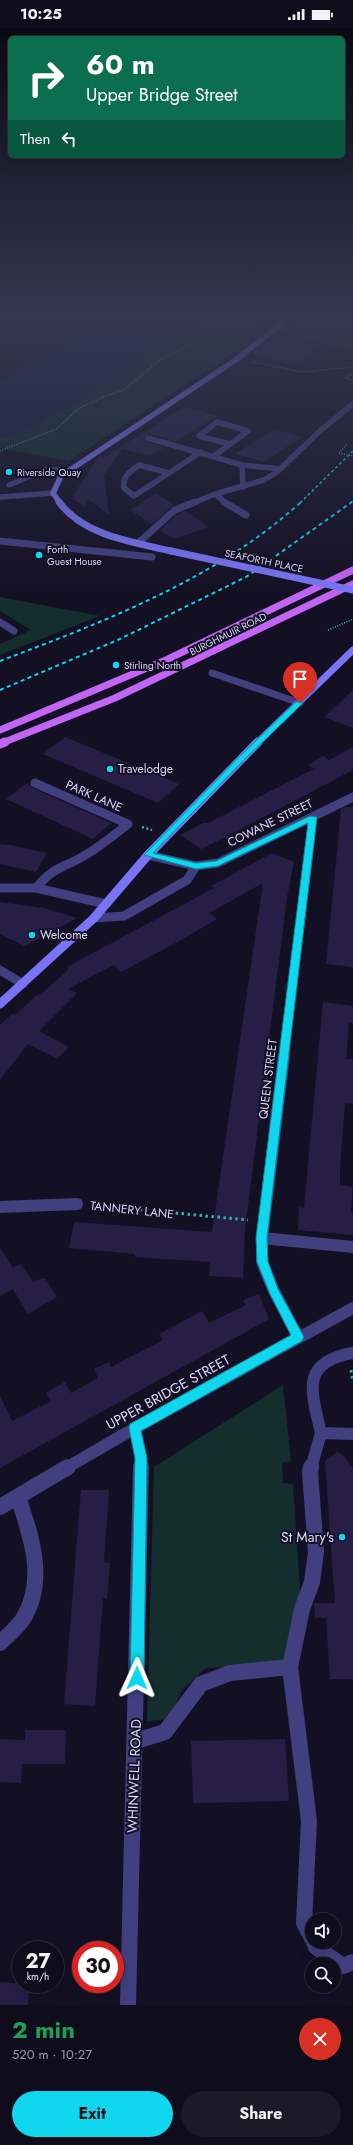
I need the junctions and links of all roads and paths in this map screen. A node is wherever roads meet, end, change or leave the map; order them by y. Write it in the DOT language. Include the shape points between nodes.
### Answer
graph roads {
  1 [pos="76,411"];
  2 [pos="158,411"];
  3 [pos="344,411"];
  4 [pos="148,438"];
  5 [pos="230,444"];
  6 [pos="347,444"];
  7 [pos="0,451"];
  8 [pos="201,452"];
  9 [pos="339,453"];
  10 [pos="336,455"];
  11 [pos="214,456"];
  12 [pos="353,456"];
  13 [pos="242,466"];
  14 [pos="281,469"];
  15 [pos="68,471"];
  16 [pos="169,473"];
  17 [pos="9,485"];
  18 [pos="243,487"];
  19 [pos="53,493"];
  20 [pos="215,494"];
  21 [pos="0,497"];
  22 [pos="246,516"];
  23 [pos="0,541"];
  24 [pos="138,543"];
  25 [pos="152,557"];
  26 [pos="353,570"];
  27 [pos="353,584"];
  28 [pos="353,590"];
  29 [pos="353,619"];
  30 [pos="0,622"];
  31 [pos="328,630"];
  32 [pos="14,631"];
  33 [pos="353,650"];
  34 [pos="212,673"];
  35 [pos="300,703"];
  36 [pos="0,730"];
  37 [pos="0,744"];
  38 [pos="35,782"];
  39 [pos="353,796"];
  40 [pos="313,817"];
  41 [pos="148,855"];
  42 [pos="196,866"];
  43 [pos="0,888"];
  44 [pos="36,888"];
  45 [pos="106,904"];
  46 [pos="94,918"];
  47 [pos="0,970"];
  48 [pos="23,984"];
  49 [pos="0,1004"];
  50 [pos="77,1204"];
  51 [pos="0,1206"];
  52 [pos="263,1221"];
  53 [pos="262,1238"];
  54 [pos="353,1247"];
  55 [pos="353,1308"];
  56 [pos="298,1337"];
  57 [pos="353,1353"];
  58 [pos="135,1428"];
  59 [pos="321,1433"];
  60 [pos="353,1434"];
  61 [pos="18,1497"];
  62 [pos="0,1507"];
  63 [pos="0,1643"];
  64 [pos="290,1667"];
  65 [pos="136,1741"];
  66 [pos="305,1925"];
  67 [pos="319,1949"];
  68 [pos="353,1962"];
  69 [pos="128,2005"];
  1 -- 7 [label="path" via="56,429"];
  2 -- 15 [label="street"];
  3 -- 14 [label="street"];
  4 -- 8 [label="street"];
  5 -- 5 [label="street" via="248,431 217,422 199,436"];
  5 -- 11 [label="street"];
  6 -- 9 [label="path"];
  8 -- 11 [label="street"];
  8 -- 16 [label="street"];
  9 -- 10 [label="path"];
  9 -- 12 [label="path, bridge"];
  11 -- 13 [label="street"];
  13 -- 14 [label="street"];
  13 -- 18 [label="street"];
  14 -- 18 [label="street" via="264,480"];
  15 -- 17 [label="street" via="47,469"];
  15 -- 19 [label="street" via="61,476"];
  16 -- 16 [label="street" via="139,465 127,474 123,481 124,488 134,496"];
  18 -- 20 [label="street"];
  19 -- 21 [label="street"];
  19 -- 24 [label="street, SEAFORTH PLACE" via="67,512 83,523 111,536"];
  20 -- 22 [label="street"];
  20 -- 24 [label="street" via="175,510"];
  23 -- 25 [label="street"];
  24 -- 28 [label="street, SEAFORTH PLACE, bridge"];
  26 -- 36 [label="main road, BURGHMUIR ROAD" via="152,666"];
  27 -- 37 [label="main road, BURGHMUIR ROAD" via="115,698"];
  29 -- 31 [label="path"];
  30 -- 32 [label="street"];
  33 -- 35 [label="street"];
  34 -- 35 [label="street"];
  35 -- 41 [label="street" via="240,760"];
  38 -- 44 [label="street, PARK LANE" via="128,824 87,854 58,867"];
  39 -- 40 [label="street, COWANE STREET"];
  40 -- 42 [label="street, COWANE STREET" via="218,863"];
  40 -- 52 [label="street, QUEEN STREET"];
  41 -- 42 [label="street, COWANE STREET"];
  41 -- 45 [label="street"];
  42 -- 46 [label="street" via="187,880 124,916"];
  43 -- 44 [label="street"];
  44 -- 45 [label="street"];
  45 -- 46 [label="street"];
  46 -- 48 [label="street"];
  47 -- 48 [label="street"];
  48 -- 49 [label="street"];
  50 -- 51 [label="street, TANNERY LANE"];
  50 -- 52 [label="path, TANNERY LANE"];
  52 -- 53 [label="street, QUEEN STREET"];
  53 -- 54 [label="street"];
  53 -- 56 [label="street, QUEEN STREET" via="262,1262"];
  55 -- 56 [label="street, UPPER BRIDGE STREET"];
  56 -- 58 [label="street, UPPER BRIDGE STREET"];
  57 -- 59 [label="street" via="325,1360 314,1373 312,1395"];
  58 -- 61 [label="street, UPPER BRIDGE STREET"];
  58 -- 65 [label="street, WHINWELL ROAD" via="141,1458"];
  59 -- 60 [label="street"];
  59 -- 64 [label="street" via="310,1472 316,1552 312,1582 302,1609"];
  61 -- 62 [label="street, UPPER BRIDGE STREET"];
  61 -- 63 [label="street" via="33,1542 36,1589 24,1618"];
  64 -- 65 [label="street" via="230,1673 201,1684 165,1732"];
  64 -- 66 [label="street" via="309,1822"];
  65 -- 69 [label="street, WHINWELL ROAD"];
  67 -- 68 [label="street" via="343,1966"];
}
